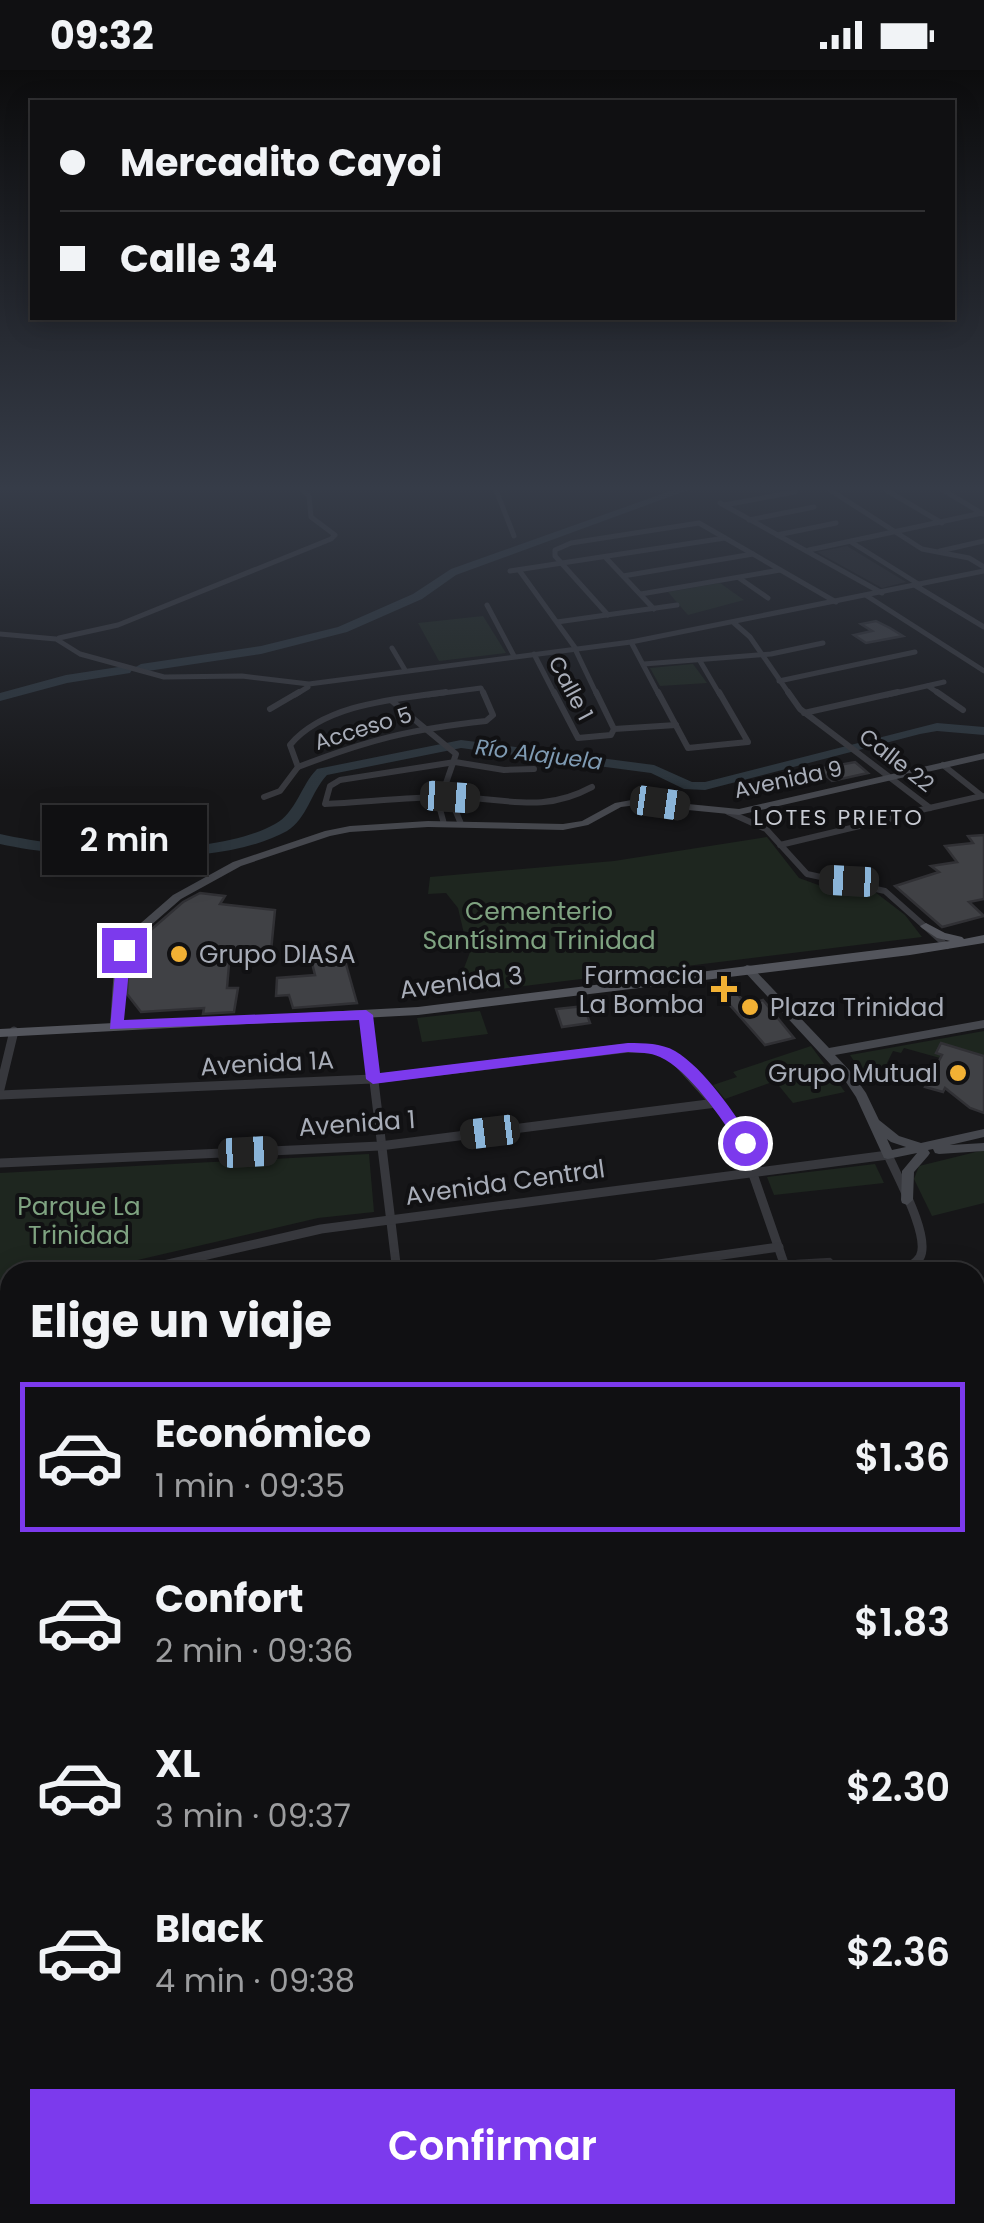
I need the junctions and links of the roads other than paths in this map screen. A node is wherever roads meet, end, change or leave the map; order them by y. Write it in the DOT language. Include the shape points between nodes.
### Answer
graph roads {
  1 [pos="202,590"];
  2 [pos="534,590"];
  3 [pos="586,590"];
  4 [pos="637,590"];
  5 [pos="663,590"];
  6 [pos="757,590"];
  7 [pos="816,590"];
  8 [pos="879,590"];
  9 [pos="890,590"];
  10 [pos="927,590"];
  11 [pos="882,592"];
  12 [pos="641,594"];
  13 [pos="867,596"];
  14 [pos="768,598"];
  15 [pos="836,602"];
  16 [pos="487,605"];
  17 [pos="677,605"];
  18 [pos="654,609"];
  19 [pos="608,615"];
  20 [pos="557,622"];
  21 [pos="734,623"];
  22 [pos="984,626"];
  23 [pos="0,634"];
  24 [pos="56,639"];
  25 [pos="632,642"];
  26 [pos="822,643"];
  27 [pos="392,648"];
  28 [pos="576,649"];
  29 [pos="915,652"];
  30 [pos="534,654"];
  31 [pos="762,655"];
  32 [pos="514,656"];
  33 [pos="700,661"];
  34 [pos="984,661"];
  35 [pos="644,664"];
  36 [pos="973,664"];
  37 [pos="405,670"];
  38 [pos="984,671"];
  39 [pos="779,681"];
  40 [pos="944,682"];
  41 [pos="309,684"];
  42 [pos="930,688"];
  43 [pos="392,701"];
  44 [pos="270,709"];
  45 [pos="963,710"];
  46 [pos="808,716"];
  47 [pos="676,724"];
  48 [pos="427,727"];
  49 [pos="615,731"];
  50 [pos="578,738"];
  51 [pos="453,750"];
  52 [pos="984,756"];
  53 [pos="455,762"];
  54 [pos="943,765"];
  55 [pos="298,767"];
  56 [pos="534,769"];
  57 [pos="893,776"];
  58 [pos="592,787"];
  59 [pos="444,796"];
  60 [pos="983,796"];
  61 [pos="264,797"];
  62 [pos="930,808"];
  63 [pos="912,812"];
  64 [pos="751,815"];
  65 [pos="893,818"];
  66 [pos="444,824"];
  67 [pos="460,824"];
  68 [pos="780,845"];
  69 [pos="926,926"];
  70 [pos="984,939"];
  71 [pos="946,946"];
  72 [pos="910,951"];
  73 [pos="747,968"];
  74 [pos="366,1015"];
  75 [pos="984,1024"];
  76 [pos="116,1025"];
  77 [pos="7,1032"];
  78 [pos="829,1052"];
  79 [pos="373,1079"];
  80 [pos="0,1092"];
  81 [pos="716,1103"];
  82 [pos="873,1120"];
  83 [pos="984,1140"];
  84 [pos="380,1146"];
  85 [pos="932,1149"];
  86 [pos="894,1159"];
  87 [pos="0,1163"];
  88 [pos="755,1171"];
  89 [pos="907,1200"];
  90 [pos="388,1220"];
  91 [pos="779,1247"];
  92 [pos="175,1262"];
  93 [pos="395,1262"];
  94 [pos="673,1262"];
  95 [pos="784,1262"];
  96 [pos="917,1262"];
  1 -- 24 [label="street" via="118,624"];
  2 -- 20 [label="street"];
  3 -- 19 [label="street"];
  4 -- 12 [label="street"];
  5 -- 12 [label="street"];
  6 -- 14 [label="street"];
  7 -- 15 [label="street"];
  8 -- 11 [label="street"];
  9 -- 11 [label="street"];
  10 -- 22 [label="street"];
  11 -- 13 [label="street"];
  12 -- 18 [label="street"];
  13 -- 15 [label="street"];
  13 -- 36 [label="street"];
  15 -- 21 [label="street"];
  16 -- 32 [label="street"];
  17 -- 18 [label="street"];
  18 -- 19 [label="street"];
  19 -- 20 [label="street"];
  20 -- 28 [label="street"];
  21 -- 25 [label="street"];
  21 -- 31 [label="street, Calle 22"];
  23 -- 24 [label="street"];
  24 -- 41 [label="street" via="80,654 164,677"];
  25 -- 28 [label="street"];
  25 -- 35 [label="street"];
  26 -- 31 [label="street"];
  27 -- 37 [label="street"];
  28 -- 30 [label="street"];
  28 -- 49 [label="street"];
  29 -- 39 [label="street"];
  30 -- 32 [label="street"];
  30 -- 50 [label="street, Calle 1"];
  31 -- 33 [label="street"];
  31 -- 39 [label="street, Calle 22"];
  32 -- 37 [label="street"];
  33 -- 35 [label="street"];
  33 -- 47 [label="street" via="748,742 688,748"];
  34 -- 36 [label="street"];
  35 -- 47 [label="street"];
  36 -- 38 [label="street"];
  37 -- 41 [label="street"];
  39 -- 46 [label="street, Calle 22"];
  40 -- 42 [label="street"];
  41 -- 44 [label="street"];
  42 -- 45 [label="street"];
  42 -- 46 [label="street"];
  43 -- 48 [label="street"];
  43 -- 48 [label="street, Acceso 5" via="482,688 494,715"];
  43 -- 55 [label="street" via="342,712 295,735 290,745"];
  46 -- 57 [label="street, Calle 22"];
  47 -- 49 [label="street"];
  48 -- 51 [label="street"];
  48 -- 55 [label="street, Acceso 5"];
  49 -- 50 [label="street"];
  51 -- 53 [label="street"];
  52 -- 54 [label="street, Avenida 9"];
  53 -- 56 [label="street"];
  53 -- 59 [label="street"];
  53 -- 59 [label="street" via="340,780 324,800 334,806"];
  54 -- 57 [label="street, Avenida 9"];
  54 -- 60 [label="street"];
  55 -- 61 [label="street, Acceso 5" via="280,791"];
  57 -- 62 [label="street, Calle 22"];
  57 -- 64 [label="street, Avenida 9"];
  58 -- 59 [label="street" via="549,804"];
  59 -- 66 [label="street"];
  59 -- 67 [label="street"];
  60 -- 62 [label="street"];
  62 -- 63 [label="street"];
  64 -- 67 [label="street, Avenida 9" via="637,802 574,826"];
  64 -- 68 [label="street"];
  65 -- 68 [label="street"];
  66 -- 67 [label="street, Avenida 9"];
  66 -- 76 [label="street, Avenida 9" via="338,831 248,860 177,897 138,928 121,958"];
  68 -- 69 [label="street" via="808,874 880,888"];
  69 -- 70 [label="main road" via="950,939"];
  69 -- 71 [label="street"];
  69 -- 72 [label="main road" via="928,943"];
  70 -- 71 [label="main road, Avenida 3"];
  71 -- 72 [label="main road, Avenida 3"];
  72 -- 73 [label="main road, Avenida 3"];
  73 -- 74 [label="main road, Avenida 3"];
  73 -- 78 [label="street"];
  74 -- 76 [label="main road, Avenida 3"];
  74 -- 79 [label="street"];
  75 -- 78 [label="street"];
  76 -- 77 [label="main road, Avenida 3"];
  77 -- 80 [label="street"];
  78 -- 82 [label="street"];
  79 -- 80 [label="street, Avenida 1A"];
  79 -- 81 [label="street, Avenida 1A" via="654,1049 678,1061"];
  79 -- 84 [label="street"];
  81 -- 84 [label="street, Avenida 1"];
  81 -- 88 [label="street" via="742,1135"];
  82 -- 85 [label="street" via="902,1143"];
  82 -- 86 [label="street"];
  83 -- 85 [label="street, Avenida Central"];
  83 -- 86 [label="street"];
  84 -- 87 [label="street, Avenida 1"];
  84 -- 90 [label="street"];
  85 -- 86 [label="street, Avenida Central"];
  85 -- 89 [label="street" via="908,1171"];
  86 -- 88 [label="street, Avenida Central"];
  86 -- 89 [label="street"];
  88 -- 90 [label="street, Avenida Central"];
  88 -- 91 [label="street"];
  89 -- 96 [label="street" via="924,1248"];
  90 -- 92 [label="street, Avenida Central"];
  90 -- 93 [label="street"];
  91 -- 94 [label="street"];
  91 -- 95 [label="street"];
}
